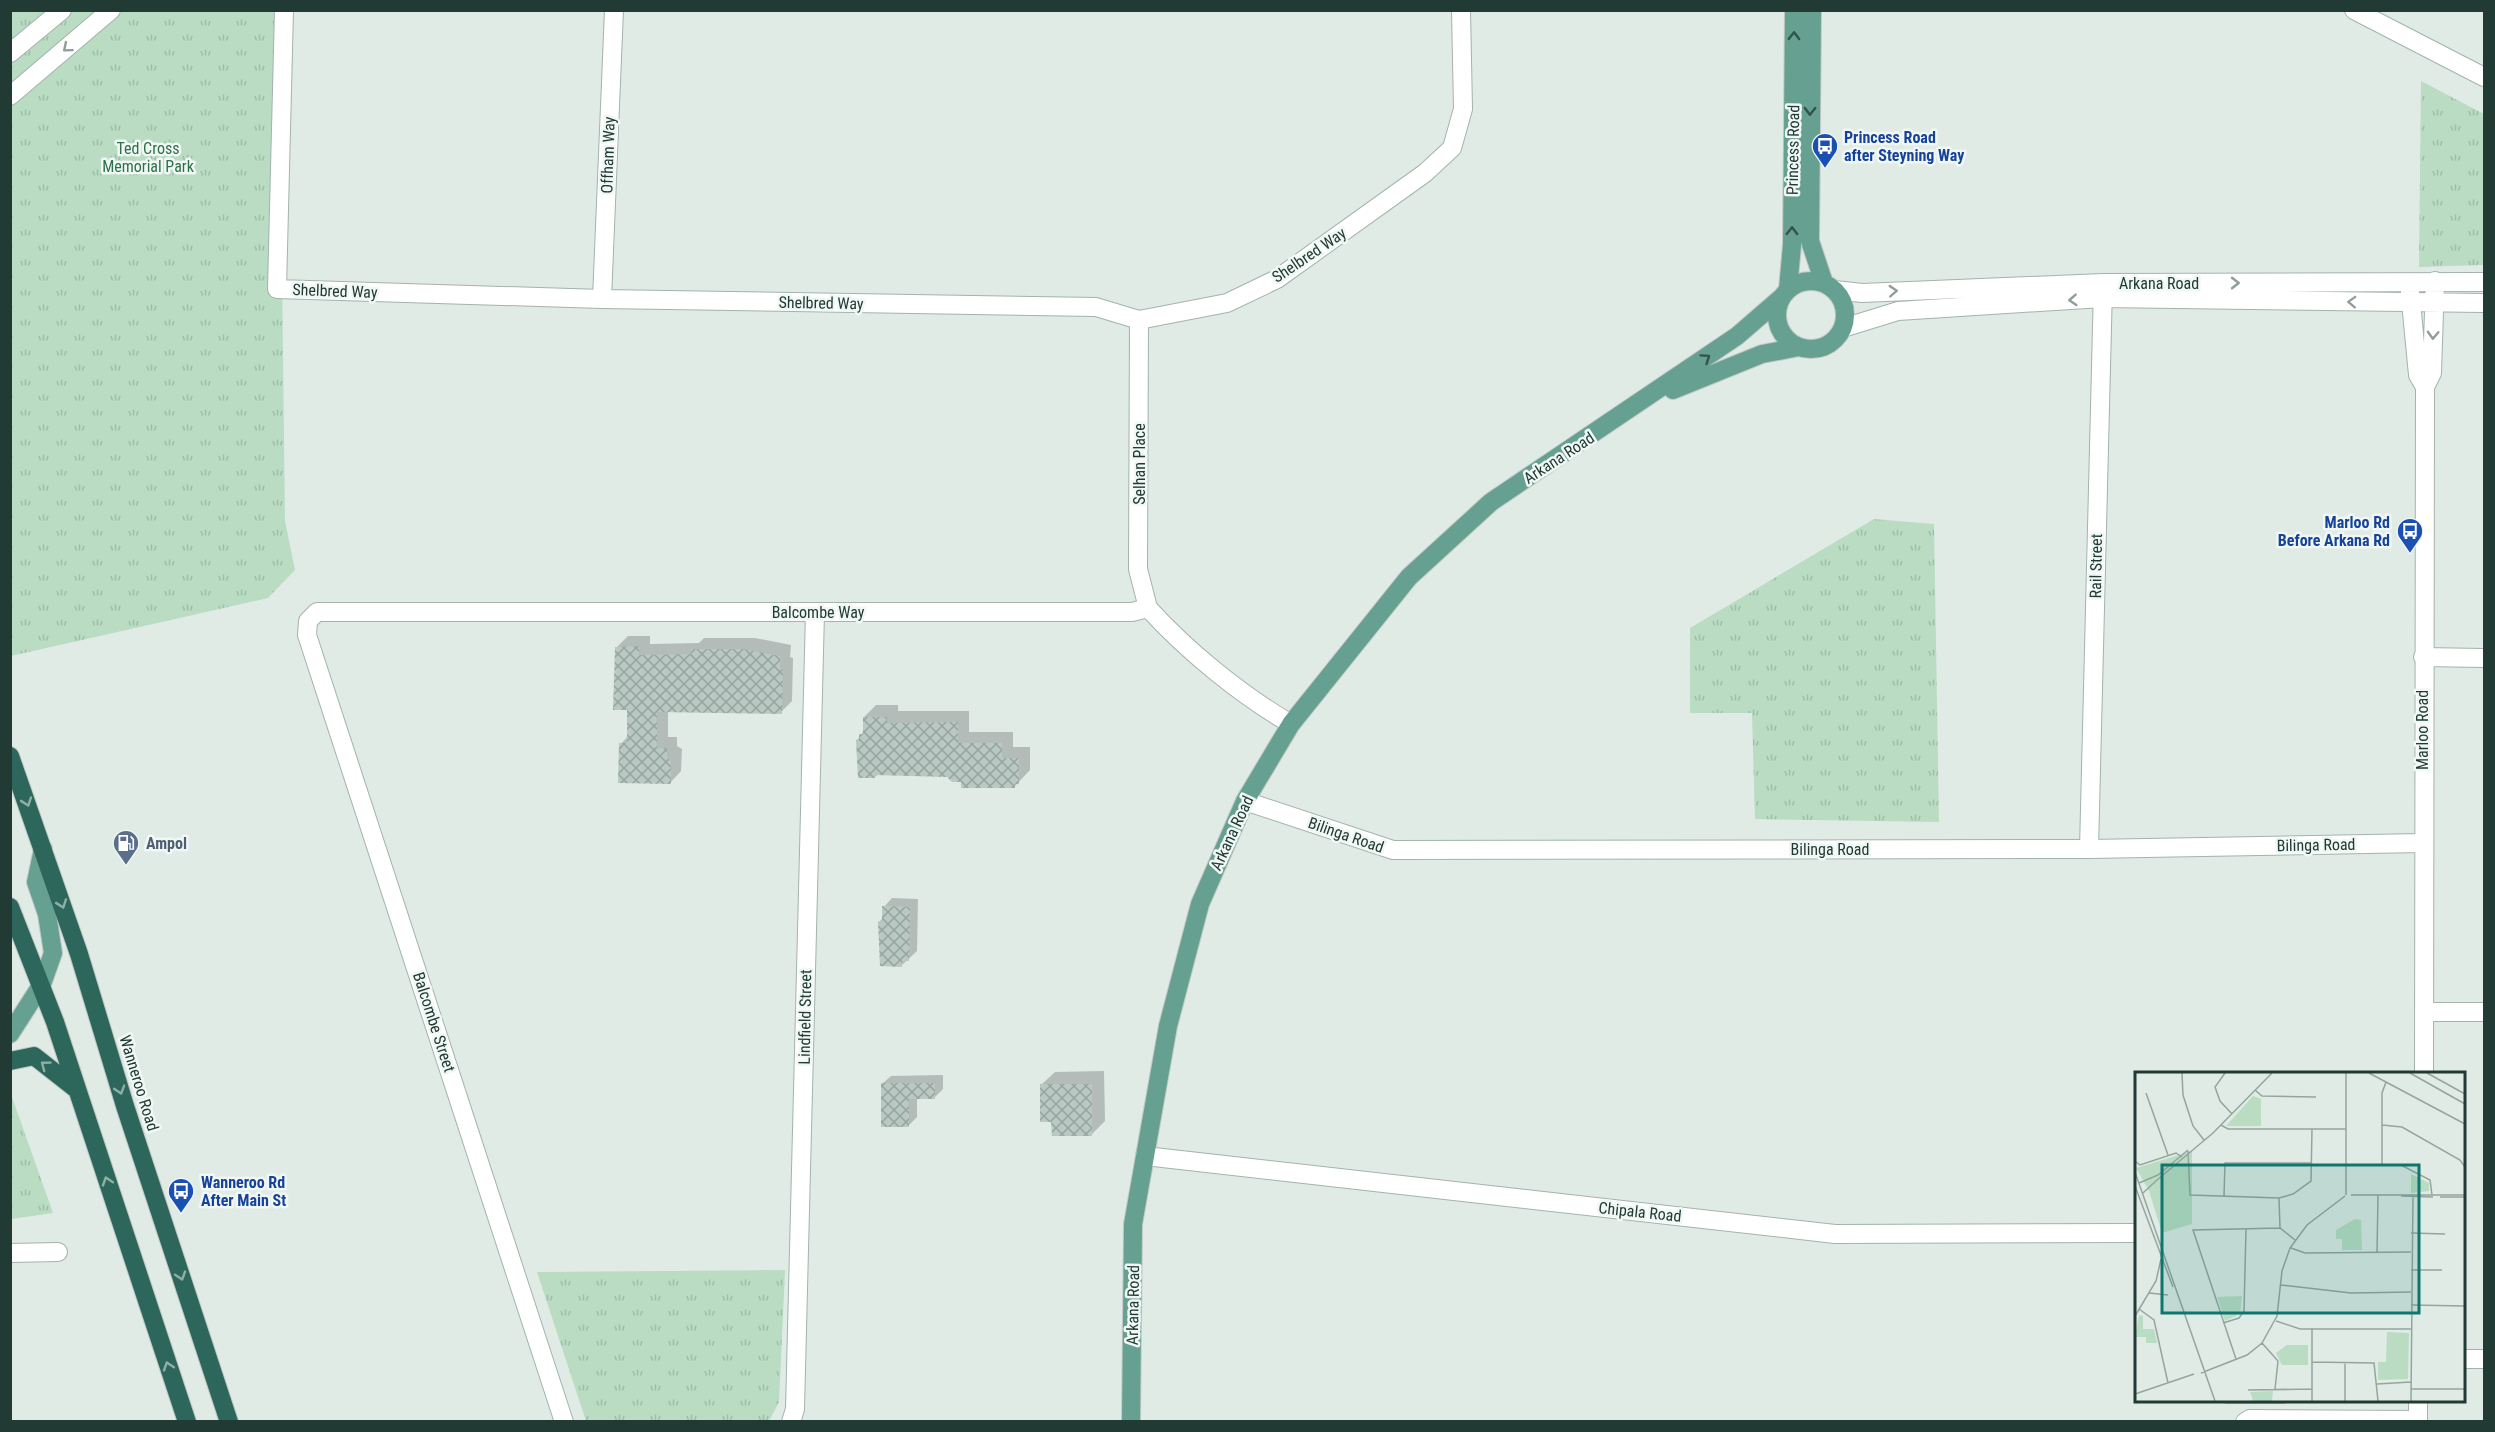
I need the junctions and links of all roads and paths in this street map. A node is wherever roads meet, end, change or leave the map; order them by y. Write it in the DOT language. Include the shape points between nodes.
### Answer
graph roads {
  1 [pos="62,10"];
  2 [pos="111,10"];
  3 [pos="284,10"];
  4 [pos="614,10"];
  5 [pos="1461,10"];
  6 [pos="1794,10"];
  7 [pos="1812,10"];
  8 [pos="2354,10"];
  9 [pos="10,53"];
  10 [pos="2484,77"];
  11 [pos="10,96"];
  12 [pos="2410,280"];
  13 [pos="2435,280"];
  14 [pos="2484,282"];
  15 [pos="1829,286"];
  16 [pos="2103,291"];
  17 [pos="1785,293"];
  18 [pos="602,299"];
  19 [pos="2435,303"];
  20 [pos="2484,303"];
  21 [pos="2410,304"];
  22 [pos="1139,320"];
  23 [pos="1843,328"];
  24 [pos="1799,347"];
  25 [pos="2425,387"];
  26 [pos="1641,404"];
  27 [pos="1148,608"];
  28 [pos="814,612"];
  29 [pos="308,621"];
  30 [pos="2423,657"];
  31 [pos="2484,658"];
  32 [pos="1291,724"];
  33 [pos="10,756"];
  34 [pos="1245,801"];
  35 [pos="2422,843"];
  36 [pos="43,849"];
  37 [pos="2089,849"];
  38 [pos="10,907"];
  39 [pos="42,984"];
  40 [pos="2424,1012"];
  41 [pos="2484,1012"];
  42 [pos="10,1034"];
  43 [pos="10,1061"];
  44 [pos="2424,1072"];
  45 [pos="76,1089"];
  46 [pos="1145,1155"];
  47 [pos="2135,1233"];
  48 [pos="58,1252"];
  49 [pos="10,1253"];
  50 [pos="2465,1359"];
  51 [pos="2484,1359"];
  52 [pos="2418,1402"];
  53 [pos="2383,1421"];
  54 [pos="2418,1421"];
  55 [pos="187,1422"];
  56 [pos="229,1422"];
  57 [pos="564,1422"];
  58 [pos="791,1422"];
  59 [pos="1131,1422"];
  60 [pos="2246,1422"];
  1 -- 9 [label="street"];
  2 -- 11 [label="street, one-way"];
  3 -- 18 [label="street, Shelbred Way" via="277,289"];
  4 -- 18 [label="street, Offham Way"];
  5 -- 22 [label="street, Shelbred Way" via="1463,109 1452,148 1425,173 1277,279 1227,303"];
  17 -- 6 [label="main road, Princess Road, one-way" via="1792,245"];
  7 -- 15 [label="main road, Princess Road, one-way" via="1810,241"];
  8 -- 10 [label="street"];
  12 -- 13 [label="street, Arkana Road"];
  16 -- 12 [label="street, Arkana Road, one-way"];
  12 -- 21 [label="street, Marloo Road"];
  13 -- 14 [label="street, Arkana Road"];
  13 -- 19 [label="street, Marloo Road"];
  15 -- 16 [label="street, Arkana Road, one-way" via="1862,293"];
  15 -- 17 [label="main road" via="1812,280"];
  15 -- 23 [label="main road" via="1843,301"];
  21 -- 16 [label="street, Arkana Road, one-way" via="2185,298"];
  16 -- 23 [label="street, Arkana Road, one-way" via="1898,311"];
  16 -- 37 [label="street, Rail Street"];
  17 -- 24 [label="main road" via="1777,315 1779,325 1783,334"];
  26 -- 17 [label="main road, Arkana Road, one-way" via="1737,336"];
  18 -- 22 [label="street, Shelbred Way" via="1096,307"];
  19 -- 20 [label="street, Arkana Road"];
  19 -- 21 [label="street, Arkana Road"];
  19 -- 25 [label="street, Marloo Road, one-way" via="2432,373"];
  21 -- 25 [label="street, Marloo Road" via="2418,375"];
  22 -- 27 [label="street, Selhan Place" via="1138,569"];
  23 -- 24 [label="main road" via="1825,346"];
  24 -- 26 [label="main road, Arkana Road" via="1762,354"];
  25 -- 30 [label="street, Marloo Road"];
  26 -- 32 [label="main road, Arkana Road" via="1491,502 1409,578"];
  27 -- 28 [label="street, Balcombe Way" via="1132,612"];
  27 -- 32 [label="street" via="1259,706"];
  28 -- 29 [label="street, Balcombe Way" via="327,610 317,612"];
  28 -- 58 [label="street, Lindfield Street" via="795,1409"];
  29 -- 57 [label="street, Balcombe Street" via="307,635"];
  30 -- 31 [label="street"];
  30 -- 35 [label="street, Marloo Road"];
  32 -- 34 [label="main road, Arkana Road"];
  33 -- 36 [label="highway, Wanneroo Road, one-way"];
  34 -- 37 [label="street, Bilinga Road" via="1393,850"];
  34 -- 46 [label="main road, Arkana Road" via="1200,904 1168,1026"];
  35 -- 37 [label="street, Bilinga Road"];
  35 -- 40 [label="street, Marloo Road"];
  36 -- 39 [label="main road" via="36,882 47,914 53,953"];
  36 -- 56 [label="highway, Wanneroo Road, one-way"];
  38 -- 39 [label="highway"];
  39 -- 42 [label="main road"];
  39 -- 45 [label="highway"];
  40 -- 41 [label="street"];
  40 -- 44 [label="street, Marloo Road"];
  45 -- 43 [label="highway, one-way" via="34,1056"];
  55 -- 45 [label="highway, one-way"];
  46 -- 47 [label="street, Chipala Road" via="1835,1234"];
  46 -- 59 [label="main road, Arkana Road" via="1133,1224"];
  48 -- 49 [label="street"];
  50 -- 51 [label="street"];
  52 -- 54 [label="street"];
  53 -- 54 [label="street"];
  53 -- 60 [label="street"];
}
